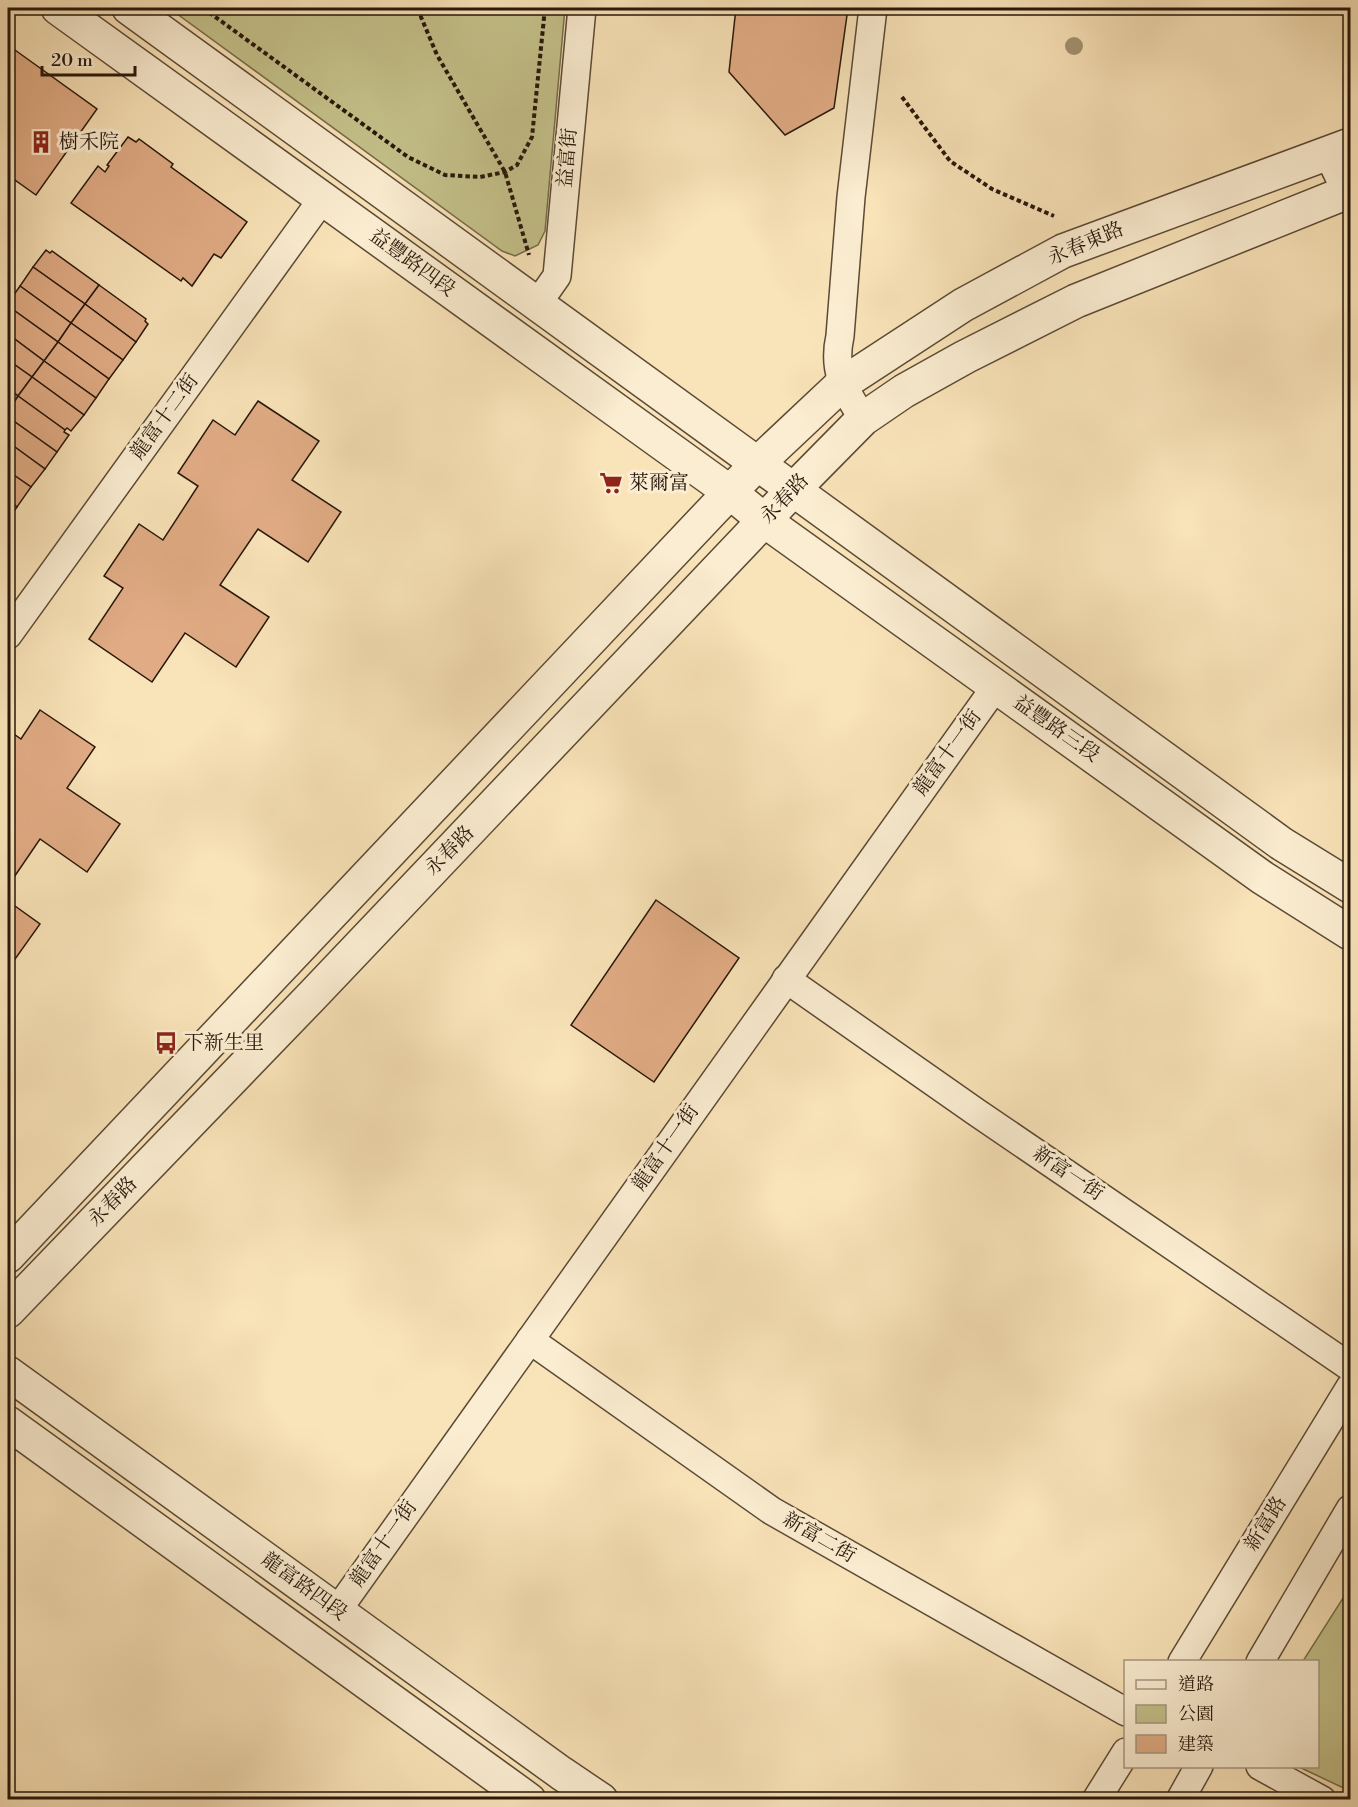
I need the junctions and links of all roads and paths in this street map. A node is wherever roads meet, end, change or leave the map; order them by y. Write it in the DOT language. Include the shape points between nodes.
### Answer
graph roads {
  1 [pos="58,8"];
  2 [pos="129,8"];
  3 [pos="203,8"];
  4 [pos="420,8"];
  5 [pos="545,8"];
  6 [pos="582,8"];
  7 [pos="873,8"];
  8 [pos="902,97"];
  9 [pos="1339,149"];
  10 [pos="505,172"];
  11 [pos="1349,194"];
  12 [pos="323,198"];
  13 [pos="1054,216"];
  14 [pos="531,258"];
  15 [pos="538,303"];
  16 [pos="842,384"];
  17 [pos="863,419"];
  18 [pos="757,464"];
  19 [pos="793,490"];
  20 [pos="731,493"];
  21 [pos="765,521"];
  22 [pos="8,635"];
  23 [pos="996,686"];
  24 [pos="1350,886"];
  25 [pos="1350,933"];
  26 [pos="786,979"];
  27 [pos="8,1256"];
  28 [pos="8,1311"];
  29 [pos="530,1340"];
  30 [pos="1350,1367"];
  31 [pos="8,1373"];
  32 [pos="1350,1387"];
  33 [pos="8,1423"];
  34 [pos="1350,1509"];
  35 [pos="337,1611"];
  36 [pos="1183,1660"];
  37 [pos="1261,1660"];
  38 [pos="1124,1711"];
  39 [pos="1124,1754"];
  40 [pos="1198,1768"];
  41 [pos="1262,1768"];
  42 [pos="530,1800"];
  43 [pos="601,1800"];
  44 [pos="1096,1800"];
  45 [pos="1180,1800"];
  46 [pos="1323,1800"];
  1 -- 12 [label="street, 益豐路四段"];
  2 -- 15 [label="street, 益豐路四段"];
  3 -- 10 [label="path" via="408,157 445,175 480,177"];
  4 -- 10 [label="path" via="437,55"];
  5 -- 10 [label="path" via="532,137 517,165"];
  6 -- 15 [label="street, 益富街" via="557,276"];
  7 -- 16 [label="street" via="837,351"];
  8 -- 13 [label="path" via="950,161 992,189"];
  9 -- 11 [label="street"];
  9 -- 16 [label="street, 永春東路" via="1063,251 963,305"];
  10 -- 14 [label="path"];
  11 -- 17 [label="street" via="1076,301 965,357"];
  12 -- 20 [label="street, 益豐路四段"];
  12 -- 22 [label="street, 龍富十二街"];
  15 -- 18 [label="street, 益豐路四段"];
  16 -- 17 [label="street"];
  16 -- 18 [label="street, 永春路"];
  17 -- 19 [label="street, 永春路"];
  18 -- 19 [label="street, 益豐路四段"];
  18 -- 20 [label="street, 永春路"];
  19 -- 21 [label="street, 永春路"];
  19 -- 24 [label="street, 益豐路三段" via="1282,844"];
  20 -- 21 [label="street, 益豐路四段"];
  20 -- 27 [label="street, 永春路"];
  21 -- 23 [label="street, 益豐路三段"];
  21 -- 28 [label="street, 永春路"];
  23 -- 25 [label="street, 益豐路三段" via="1263,878"];
  23 -- 26 [label="street, 龍富十一街"];
  26 -- 29 [label="street, 龍富十一街"];
  26 -- 30 [label="street, 新富一街"];
  29 -- 35 [label="street, 龍富十一街"];
  29 -- 38 [label="street, 新富二街" via="772,1511"];
  31 -- 35 [label="street, 龍富路四段"];
  32 -- 36 [label="street, 新富路"];
  33 -- 42 [label="street, 龍富路四段"];
  34 -- 37 [label="street"];
  35 -- 43 [label="street, 龍富路四段"];
  39 -- 44 [label="street"];
  40 -- 45 [label="street"];
  41 -- 46 [label="street"];
}
